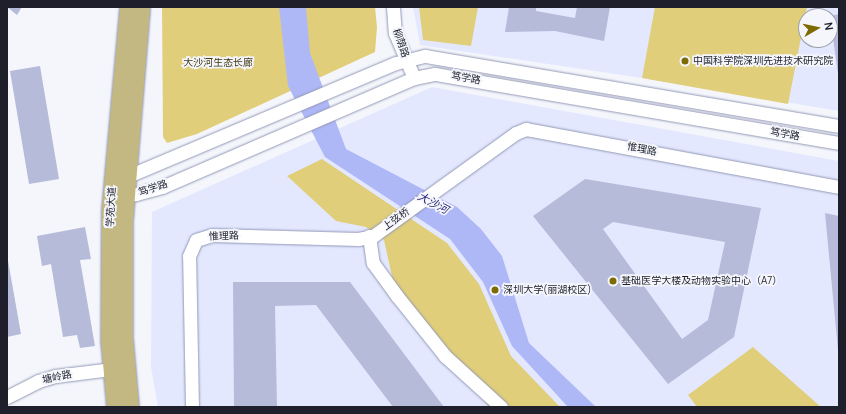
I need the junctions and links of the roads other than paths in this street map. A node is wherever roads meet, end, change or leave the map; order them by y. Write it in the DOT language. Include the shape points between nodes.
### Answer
graph roads {
  1 [pos="128,7"];
  2 [pos="140,7"];
  3 [pos="393,7"];
  4 [pos="406,59"];
  5 [pos="414,78"];
  6 [pos="839,126"];
  7 [pos="839,143"];
  8 [pos="458,174"];
  9 [pos="839,187"];
  10 [pos="119,188"];
  11 [pos="371,236"];
  12 [pos="111,369"];
  13 [pos="7,397"];
  14 [pos="115,407"];
  15 [pos="130,407"];
  16 [pos="192,407"];
  17 [pos="501,407"];
  1 -- 10 [label="main road, 学苑大道"];
  2 -- 10 [label="main road, 学苑大道"];
  3 -- 4 [label="street, 柳荫路" via="395,33"];
  4 -- 5 [label="street, 柳荫路"];
  4 -- 6 [label="street, 笃学路" via="432,56"];
  4 -- 10 [label="street, 笃学路" via="258,122"];
  5 -- 7 [label="street, 笃学路" via="441,74"];
  5 -- 10 [label="street, 笃学路" via="162,187"];
  8 -- 9 [label="street, 惟理路" via="526,129"];
  8 -- 11 [label="street, 上弦桥"];
  10 -- 12 [label="main road, 学苑大道"];
  10 -- 15 [label="main road, 学苑大道" via="124,338"];
  11 -- 16 [label="street, 惟理路" via="358,239 212,235 196,240 189,256"];
  11 -- 17 [label="street" via="373,263 397,296 445,356"];
  12 -- 13 [label="street, 塘岭路" via="55,376 38,381"];
  12 -- 14 [label="main road, 学苑大道"];
}
